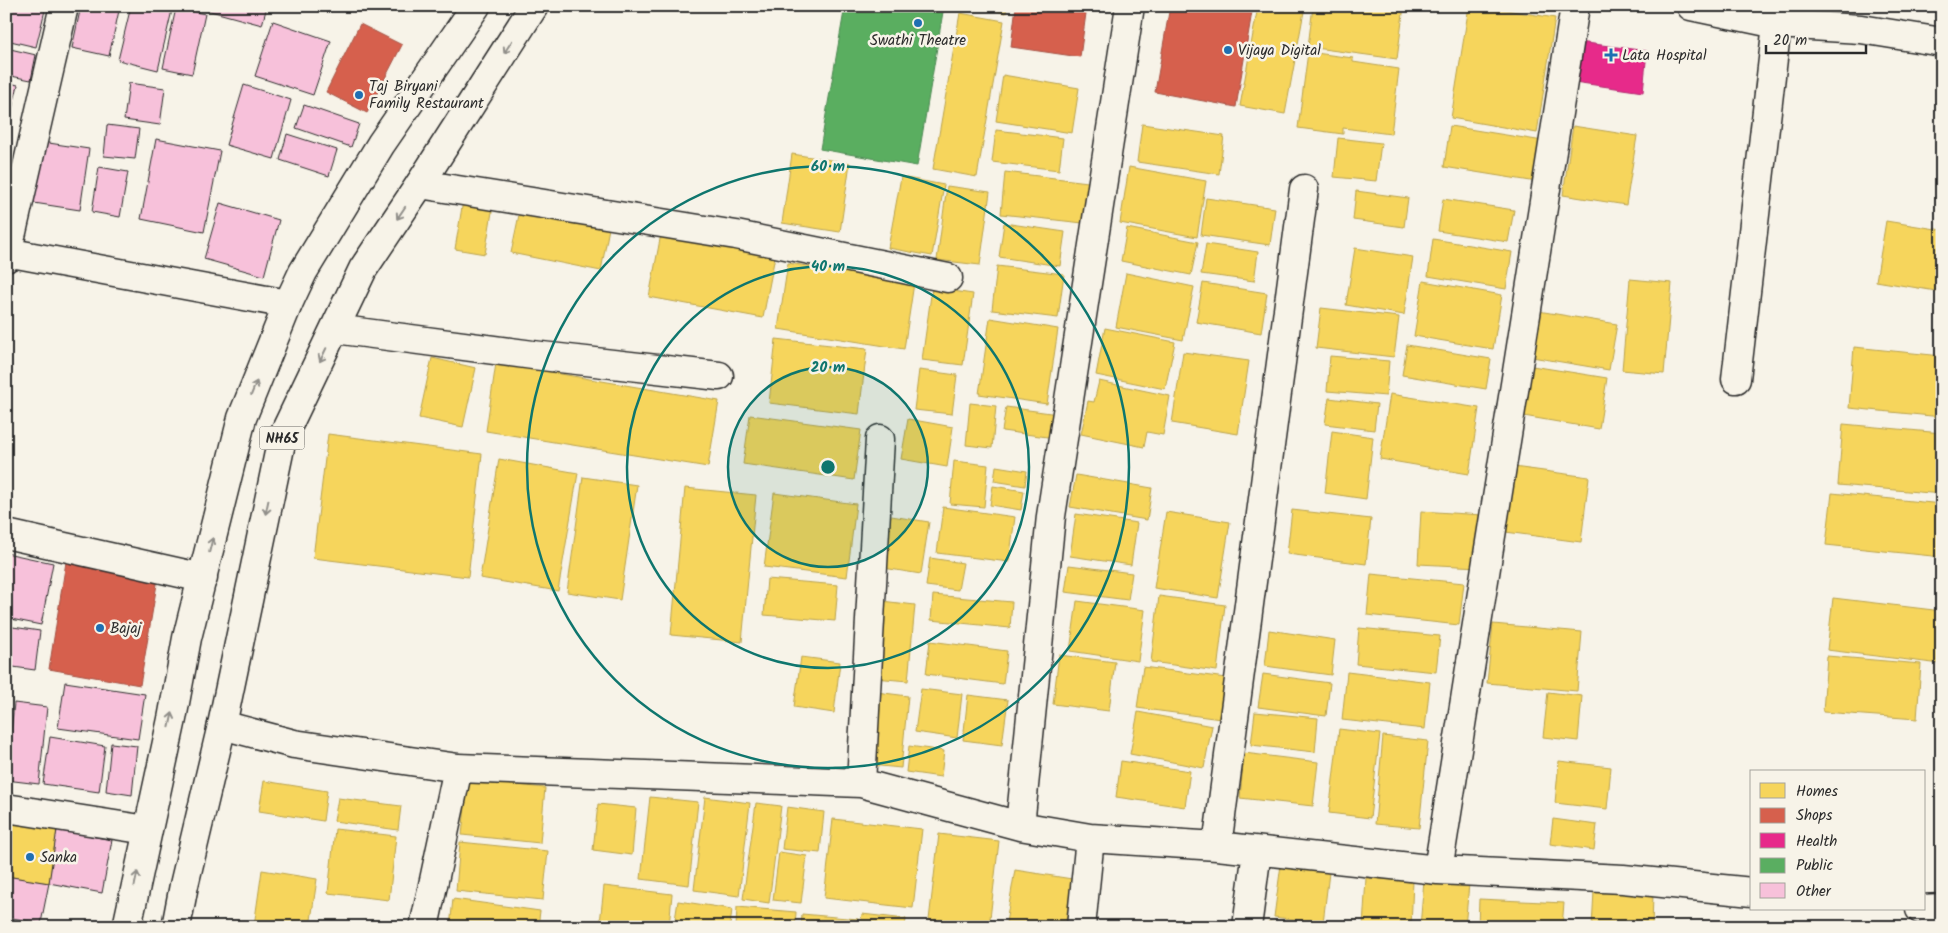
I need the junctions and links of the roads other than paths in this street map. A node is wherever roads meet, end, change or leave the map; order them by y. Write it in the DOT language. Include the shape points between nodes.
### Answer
graph roads {
  1 [pos="64,6"];
  2 [pos="476,6"];
  3 [pos="534,6"];
  4 [pos="1130,6"];
  5 [pos="1575,6"];
  6 [pos="1691,6"];
  7 [pos="1777,24"];
  8 [pos="1942,42"];
  9 [pos="420,184"];
  10 [pos="1304,189"];
  11 [pos="7,254"];
  12 [pos="948,278"];
  13 [pos="288,304"];
  14 [pos="336,329"];
  15 [pos="719,376"];
  16 [pos="1736,379"];
  17 [pos="880,439"];
  18 [pos="6,534"];
  19 [pos="202,578"];
  20 [pos="222,725"];
  21 [pos="458,768"];
  22 [pos="861,783"];
  23 [pos="6,808"];
  24 [pos="1020,826"];
  25 [pos="147,830"];
  26 [pos="1090,838"];
  27 [pos="1217,846"];
  28 [pos="1257,851"];
  29 [pos="1438,870"];
  30 [pos="1750,892"];
  31 [pos="1942,908"];
  32 [pos="1926,909"];
  33 [pos="127,927"];
  34 [pos="176,927"];
  35 [pos="424,927"];
  36 [pos="1081,927"];
  37 [pos="1247,927"];
  1 -- 11 [label="main road"];
  2 -- 13 [label="main road, NH65" via="381,144 303,272"];
  3 -- 9 [label="main road, NH65, one-way"];
  4 -- 24 [label="main road" via="1051,516"];
  5 -- 29 [label="main road"];
  6 -- 7 [label="main road"];
  7 -- 8 [label="main road" via="1861,29"];
  7 -- 16 [label="main road"];
  9 -- 12 [label="main road" via="736,235"];
  9 -- 14 [label="main road, NH65, one-way" via="363,269"];
  10 -- 27 [label="main road"];
  11 -- 13 [label="main road"];
  19 -- 13 [label="main road, NH65, one-way" via="242,418"];
  14 -- 15 [label="main road"];
  14 -- 20 [label="main road, NH65, one-way" via="282,438"];
  17 -- 22 [label="main road"];
  18 -- 19 [label="main road"];
  25 -- 19 [label="main road, NH65, one-way"];
  20 -- 21 [label="main road" via="294,744"];
  20 -- 34 [label="main road, NH65"];
  21 -- 22 [label="main road"];
  21 -- 35 [label="main road"];
  22 -- 24 [label="main road"];
  23 -- 25 [label="main road"];
  24 -- 26 [label="main road"];
  33 -- 25 [label="main road, NH65, one-way"];
  26 -- 27 [label="main road"];
  26 -- 36 [label="main road"];
  27 -- 28 [label="main road"];
  28 -- 29 [label="main road"];
  28 -- 37 [label="main road"];
  29 -- 30 [label="main road" via="1623,878"];
  31 -- 32 [label="main road"];
}
